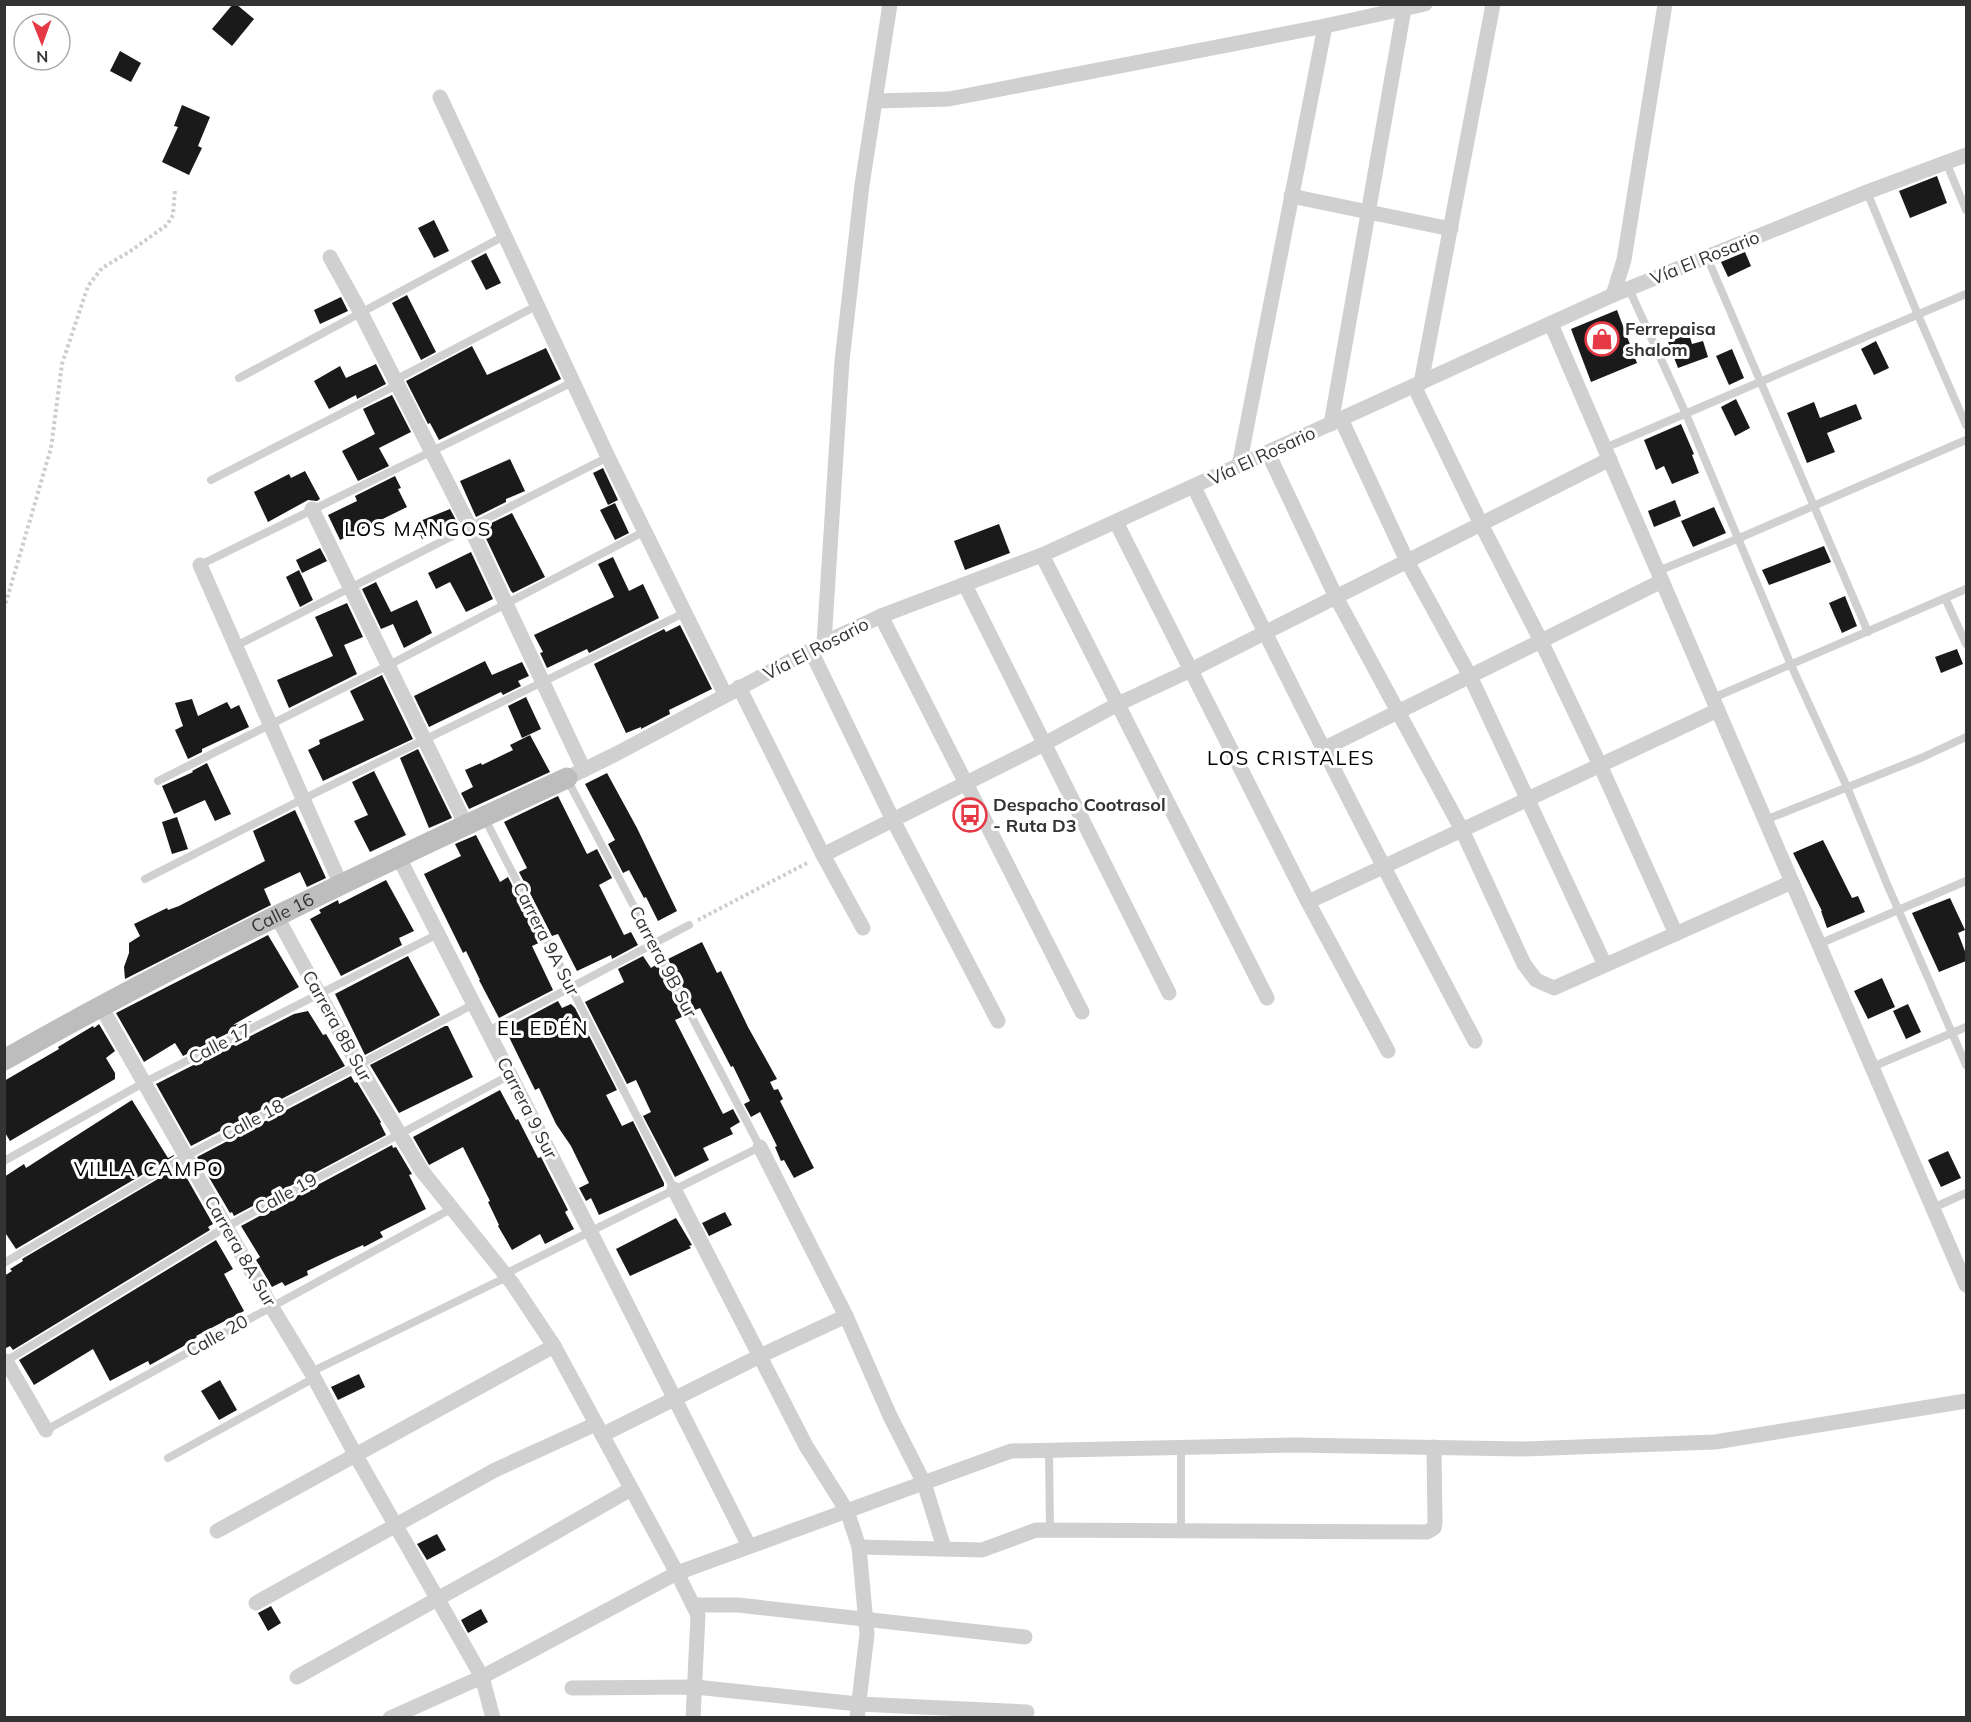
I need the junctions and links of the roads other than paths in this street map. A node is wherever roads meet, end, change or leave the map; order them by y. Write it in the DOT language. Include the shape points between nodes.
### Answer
graph roads {
  1 [pos="890,4"];
  2 [pos="1425,4"];
  3 [pos="1493,4"];
  4 [pos="1665,4"];
  5 [pos="1404,9"];
  6 [pos="1324,26"];
  7 [pos="440,98"];
  8 [pos="876,101"];
  9 [pos="1966,154"];
  10 [pos="1946,162"];
  11 [pos="1867,192"];
  12 [pos="1291,196"];
  13 [pos="1966,210"];
  14 [pos="1368,212"];
  15 [pos="1450,229"];
  16 [pos="506,235"];
  17 [pos="330,257"];
  18 [pos="1707,257"];
  19 [pos="1629,289"];
  20 [pos="1966,294"];
  21 [pos="1613,296"];
  22 [pos="538,305"];
  23 [pos="361,313"];
  24 [pos="1918,315"];
  25 [pos="1551,324"];
  26 [pos="238,378"];
  27 [pos="574,382"];
  28 [pos="1761,382"];
  29 [pos="396,383"];
  30 [pos="1418,384"];
  31 [pos="1686,414"];
  32 [pos="1336,422"];
  33 [pos="1966,425"];
  34 [pos="1966,440"];
  35 [pos="431,452"];
  36 [pos="1268,453"];
  37 [pos="1608,453"];
  38 [pos="608,457"];
  39 [pos="1239,466"];
  40 [pos="211,480"];
  41 [pos="1194,487"];
  42 [pos="1815,506"];
  43 [pos="312,509"];
  44 [pos="1116,522"];
  45 [pos="1481,524"];
  46 [pos="470,527"];
  47 [pos="645,531"];
  48 [pos="1737,539"];
  49 [pos="1042,555"];
  50 [pos="1407,561"];
  51 [pos="200,565"];
  52 [pos="1660,576"];
  53 [pos="965,585"];
  54 [pos="351,588"];
  55 [pos="1966,589"];
  56 [pos="1336,597"];
  57 [pos="1945,598"];
  58 [pos="506,603"];
  59 [pos="684,613"];
  60 [pos="881,616"];
  61 [pos="1868,632"];
  62 [pos="1265,633"];
  63 [pos="1541,641"];
  64 [pos="1966,644"];
  65 [pos="236,646"];
  66 [pos="818,647"];
  67 [pos="389,665"];
  68 [pos="1791,665"];
  69 [pos="1191,670"];
  70 [pos="1470,676"];
  71 [pos="541,682"];
  72 [pos="732,691"];
  73 [pos="1118,704"];
  74 [pos="1716,704"];
  75 [pos="1398,712"];
  76 [pos="270,724"];
  77 [pos="1966,737"];
  78 [pos="426,740"];
  79 [pos="1044,744"];
  80 [pos="1323,749"];
  81 [pos="1600,765"];
  82 [pos="575,774"];
  83 [pos="158,782"];
  84 [pos="966,784"];
  85 [pos="1847,788"];
  86 [pos="303,799"];
  87 [pos="1528,799"];
  88 [pos="893,820"];
  89 [pos="1765,820"];
  90 [pos="474,821"];
  91 [pos="1462,830"];
  92 [pos="823,855"];
  93 [pos="398,856"];
  94 [pos="1383,867"];
  95 [pos="145,879"];
  96 [pos="1966,881"];
  97 [pos="1792,882"];
  98 [pos="342,885"];
  99 [pos="1308,902"];
  100 [pos="1899,911"];
  101 [pos="278,917"];
  102 [pos="689,925"];
  103 [pos="863,928"];
  104 [pos="438,934"];
  105 [pos="1676,934"];
  106 [pos="654,944"];
  107 [pos="1819,944"];
  108 [pos="1605,965"];
  109 [pos="571,987"];
  110 [pos="1169,993"];
  111 [pos="318,994"];
  112 [pos="1267,998"];
  113 [pos="474,1004"];
  114 [pos="100,1005"];
  115 [pos="1082,1012"];
  116 [pos="998,1021"];
  117 [pos="1966,1028"];
  118 [pos="488,1031"];
  119 [pos="1953,1033"];
  120 [pos="1475,1041"];
  121 [pos="1388,1051"];
  122 [pos="4,1060"];
  123 [pos="358,1065"];
  124 [pos="1966,1065"];
  125 [pos="1872,1067"];
  126 [pos="510,1074"];
  127 [pos="145,1082"];
  128 [pos="398,1134"];
  129 [pos="760,1147"];
  130 [pos="186,1156"];
  131 [pos="4,1161"];
  132 [pos="674,1190"];
  133 [pos="1966,1192"];
  134 [pos="1933,1208"];
  135 [pos="451,1209"];
  136 [pos="226,1227"];
  137 [pos="590,1231"];
  138 [pos="4,1263"];
  139 [pos="506,1275"];
  140 [pos="1966,1285"];
  141 [pos="271,1306"];
  142 [pos="846,1316"];
  143 [pos="554,1346"];
  144 [pos="760,1356"];
  145 [pos="5,1360"];
  146 [pos="313,1375"];
  147 [pos="676,1399"];
  148 [pos="1966,1401"];
  149 [pos="46,1430"];
  150 [pos="599,1430"];
  151 [pos="1434,1447"];
  152 [pos="1181,1448"];
  153 [pos="1049,1450"];
  154 [pos="355,1454"];
  155 [pos="168,1458"];
  156 [pos="924,1483"];
  157 [pos="631,1489"];
  158 [pos="846,1511"];
  159 [pos="395,1524"];
  160 [pos="1050,1530"];
  161 [pos="1181,1530"];
  162 [pos="217,1531"];
  163 [pos="749,1546"];
  164 [pos="859,1547"];
  165 [pos="944,1548"];
  166 [pos="677,1573"];
  167 [pos="438,1599"];
  168 [pos="256,1603"];
  169 [pos="693,1605"];
  170 [pos="865,1620"];
  171 [pos="1025,1637"];
  172 [pos="297,1677"];
  173 [pos="482,1677"];
  174 [pos="694,1687"];
  175 [pos="572,1688"];
  176 [pos="858,1711"];
  177 [pos="1027,1712"];
  178 [pos="390,1718"];
  179 [pos="493,1718"];
  180 [pos="693,1718"];
  1 -- 8 [label="street"];
  2 -- 5 [label="street"];
  3 -- 15 [label="street"];
  4 -- 21 [label="street" via="1624,260"];
  5 -- 6 [label="street"];
  5 -- 14 [label="street"];
  6 -- 8 [label="street" via="949,99"];
  6 -- 12 [label="street"];
  7 -- 16 [label="street"];
  8 -- 66 [label="street" via="842,361"];
  9 -- 10 [label="street, Vía El Rosario"];
  10 -- 11 [label="street, Vía El Rosario"];
  10 -- 13 [label="lane"];
  11 -- 18 [label="street, Vía El Rosario"];
  11 -- 24 [label="lane"];
  12 -- 14 [label="street"];
  12 -- 39 [label="street"];
  14 -- 15 [label="street"];
  14 -- 32 [label="street"];
  15 -- 30 [label="street"];
  16 -- 22 [label="street"];
  16 -- 23 [label="lane"];
  17 -- 23 [label="street"];
  18 -- 19 [label="street, Vía El Rosario"];
  18 -- 28 [label="lane"];
  19 -- 21 [label="street, Vía El Rosario"];
  19 -- 31 [label="lane"];
  20 -- 24 [label="lane"];
  21 -- 25 [label="street, Vía El Rosario"];
  22 -- 27 [label="street"];
  22 -- 29 [label="lane"];
  23 -- 26 [label="lane"];
  23 -- 29 [label="street"];
  24 -- 28 [label="lane"];
  24 -- 33 [label="lane"];
  25 -- 30 [label="street, Vía El Rosario"];
  25 -- 37 [label="street"];
  27 -- 35 [label="lane"];
  27 -- 38 [label="street"];
  28 -- 31 [label="lane"];
  28 -- 42 [label="lane"];
  29 -- 35 [label="street"];
  29 -- 40 [label="lane"];
  30 -- 32 [label="street, Vía El Rosario"];
  30 -- 45 [label="street"];
  31 -- 37 [label="lane"];
  31 -- 48 [label="lane"];
  32 -- 36 [label="street, Vía El Rosario"];
  32 -- 50 [label="street"];
  34 -- 42 [label="lane"];
  35 -- 43 [label="lane"];
  35 -- 46 [label="street"];
  36 -- 39 [label="street, Vía El Rosario"];
  36 -- 56 [label="street"];
  37 -- 45 [label="street"];
  37 -- 52 [label="street"];
  38 -- 46 [label="lane"];
  38 -- 47 [label="street"];
  39 -- 41 [label="street, Vía El Rosario"];
  41 -- 44 [label="street, Vía El Rosario"];
  41 -- 62 [label="street"];
  42 -- 48 [label="lane"];
  42 -- 61 [label="lane"];
  43 -- 51 [label="lane"];
  43 -- 54 [label="street"];
  44 -- 49 [label="street, Vía El Rosario"];
  44 -- 69 [label="street"];
  45 -- 50 [label="street"];
  45 -- 63 [label="street"];
  46 -- 54 [label="lane"];
  46 -- 58 [label="street"];
  47 -- 58 [label="lane"];
  47 -- 59 [label="street"];
  48 -- 52 [label="lane"];
  48 -- 68 [label="lane"];
  49 -- 53 [label="street, Vía El Rosario"];
  49 -- 73 [label="street"];
  50 -- 56 [label="street"];
  50 -- 70 [label="street"];
  51 -- 65 [label="street"];
  52 -- 63 [label="street"];
  52 -- 74 [label="street"];
  53 -- 60 [label="street, Vía El Rosario"];
  53 -- 79 [label="street"];
  54 -- 65 [label="lane"];
  54 -- 67 [label="street"];
  55 -- 57 [label="lane"];
  56 -- 62 [label="street"];
  56 -- 75 [label="street"];
  57 -- 61 [label="lane"];
  57 -- 64 [label="lane"];
  58 -- 67 [label="lane"];
  58 -- 71 [label="street"];
  59 -- 71 [label="lane"];
  59 -- 72 [label="street"];
  60 -- 66 [label="street, Vía El Rosario"];
  60 -- 84 [label="street"];
  61 -- 68 [label="lane"];
  62 -- 69 [label="street"];
  62 -- 80 [label="street"];
  63 -- 70 [label="street"];
  63 -- 81 [label="street"];
  65 -- 76 [label="street"];
  66 -- 72 [label="street, Vía El Rosario"];
  66 -- 88 [label="street"];
  67 -- 76 [label="lane"];
  67 -- 78 [label="street"];
  68 -- 74 [label="lane"];
  68 -- 85 [label="lane"];
  69 -- 73 [label="street"];
  69 -- 99 [label="street"];
  70 -- 75 [label="street"];
  70 -- 87 [label="street"];
  71 -- 78 [label="lane"];
  71 -- 82 [label="street"];
  72 -- 82 [label="street, Vía El Rosario"];
  72 -- 92 [label="street"];
  73 -- 79 [label="street"];
  73 -- 112 [label="street"];
  74 -- 81 [label="street"];
  74 -- 89 [label="street"];
  75 -- 80 [label="street"];
  75 -- 91 [label="street"];
  76 -- 83 [label="lane"];
  76 -- 86 [label="street"];
  77 -- 85 [label="lane"];
  78 -- 86 [label="lane"];
  78 -- 90 [label="street"];
  79 -- 84 [label="street"];
  79 -- 110 [label="street"];
  80 -- 94 [label="street"];
  81 -- 87 [label="street"];
  81 -- 105 [label="street"];
  82 -- 90 [label="street, Calle 16"];
  82 -- 106 [label="lane, Carrera 9B Sur"];
  84 -- 88 [label="street"];
  84 -- 115 [label="street"];
  85 -- 89 [label="lane"];
  85 -- 100 [label="lane"];
  86 -- 95 [label="lane"];
  86 -- 98 [label="street"];
  87 -- 91 [label="street"];
  87 -- 108 [label="street"];
  88 -- 92 [label="street"];
  88 -- 116 [label="street"];
  89 -- 97 [label="street"];
  90 -- 93 [label="street, Calle 16"];
  90 -- 109 [label="lane, Carrera 9A Sur"];
  91 -- 94 [label="street"];
  91 -- 108 [label="street" via="1524,964 1536,980 1554,988"];
  92 -- 103 [label="street"];
  93 -- 98 [label="street, Calle 16"];
  93 -- 104 [label="street, Carrera 9 Sur"];
  94 -- 99 [label="street"];
  94 -- 120 [label="street"];
  96 -- 100 [label="lane"];
  97 -- 105 [label="street"];
  97 -- 107 [label="street"];
  98 -- 101 [label="street, Calle 16"];
  99 -- 121 [label="street"];
  100 -- 107 [label="lane"];
  100 -- 119 [label="lane"];
  101 -- 111 [label="street, Carrera 8B Sur"];
  101 -- 114 [label="street, Calle 16"];
  102 -- 106 [label="lane"];
  104 -- 111 [label="lane, Calle 17"];
  104 -- 113 [label="street, Carrera 9 Sur"];
  105 -- 108 [label="street"];
  106 -- 109 [label="lane"];
  106 -- 129 [label="lane, Carrera 9B Sur"];
  107 -- 125 [label="street"];
  109 -- 118 [label="lane"];
  109 -- 132 [label="lane, Carrera 9A Sur"];
  111 -- 123 [label="street, Carrera 8B Sur"];
  111 -- 127 [label="lane, Calle 17"];
  113 -- 118 [label="street, Carrera 9 Sur"];
  113 -- 123 [label="lane, Calle 18"];
  114 -- 122 [label="street, Calle 16"];
  114 -- 127 [label="street, Carrera 8A Sur"];
  117 -- 119 [label="lane"];
  118 -- 126 [label="street, Carrera 9 Sur"];
  119 -- 124 [label="lane"];
  119 -- 125 [label="lane"];
  123 -- 128 [label="street, Carrera 8B Sur"];
  123 -- 130 [label="lane, Calle 18"];
  125 -- 134 [label="street"];
  126 -- 128 [label="lane, Calle 19"];
  126 -- 137 [label="street, Carrera 9 Sur"];
  127 -- 130 [label="street, Carrera 8A Sur"];
  127 -- 131 [label="lane, Calle 17"];
  128 -- 135 [label="street, Carrera 8B Sur"];
  128 -- 136 [label="lane, Calle 19"];
  129 -- 132 [label="lane"];
  129 -- 142 [label="street"];
  130 -- 136 [label="street, Carrera 8A Sur"];
  130 -- 138 [label="lane, Calle 18"];
  132 -- 137 [label="lane"];
  132 -- 144 [label="street"];
  133 -- 134 [label="lane"];
  134 -- 140 [label="street"];
  135 -- 139 [label="street, Carrera 8B Sur"];
  135 -- 141 [label="lane, Calle 20"];
  136 -- 141 [label="street, Carrera 8A Sur"];
  136 -- 145 [label="lane, Calle 19"];
  137 -- 139 [label="lane"];
  137 -- 147 [label="street, Carrera 9 Sur"];
  139 -- 143 [label="street, Carrera 8B Sur"];
  139 -- 146 [label="lane"];
  141 -- 146 [label="street, Carrera 8A Sur"];
  141 -- 149 [label="lane, Calle 20"];
  142 -- 144 [label="street"];
  142 -- 156 [label="street"];
  143 -- 150 [label="street, Carrera 8B Sur"];
  143 -- 154 [label="street"];
  144 -- 147 [label="street"];
  144 -- 158 [label="street"];
  145 -- 149 [label="street"];
  146 -- 154 [label="street, Carrera 8A Sur"];
  146 -- 155 [label="lane"];
  147 -- 150 [label="street"];
  147 -- 163 [label="street, Carrera 9 Sur"];
  148 -- 151 [label="street" via="1715,1442 1522,1449"];
  150 -- 157 [label="street, Carrera 8B Sur"];
  150 -- 159 [label="street" via="495,1470"];
  151 -- 152 [label="street"];
  151 -- 161 [label="street" via="1435,1523 1427,1532"];
  152 -- 153 [label="street"];
  152 -- 161 [label="lane"];
  153 -- 156 [label="street" via="1011,1451"];
  153 -- 160 [label="lane"];
  154 -- 159 [label="street, Carrera 8A Sur"];
  154 -- 162 [label="street"];
  156 -- 158 [label="street"];
  156 -- 165 [label="street"];
  157 -- 166 [label="street, Carrera 8B Sur"];
  157 -- 167 [label="street"];
  158 -- 163 [label="street"];
  158 -- 164 [label="street"];
  159 -- 167 [label="street, Carrera 8A Sur"];
  159 -- 168 [label="street"];
  160 -- 161 [label="street"];
  160 -- 165 [label="street" via="1036,1530 982,1550"];
  163 -- 166 [label="street"];
  164 -- 165 [label="street"];
  164 -- 170 [label="street"];
  166 -- 169 [label="street, Carrera 8B Sur"];
  166 -- 173 [label="street"];
  167 -- 172 [label="street"];
  167 -- 173 [label="street, Carrera 8A Sur"];
  169 -- 170 [label="street" via="738,1605"];
  169 -- 174 [label="street, Carrera 8B Sur" via="698,1615"];
  170 -- 171 [label="street"];
  170 -- 176 [label="street" via="867,1634"];
  173 -- 178 [label="street"];
  173 -- 179 [label="street, Carrera 8A Sur"];
  174 -- 175 [label="street"];
  174 -- 176 [label="street"];
  174 -- 180 [label="street, Carrera 8B Sur"];
  176 -- 177 [label="street"];
}
